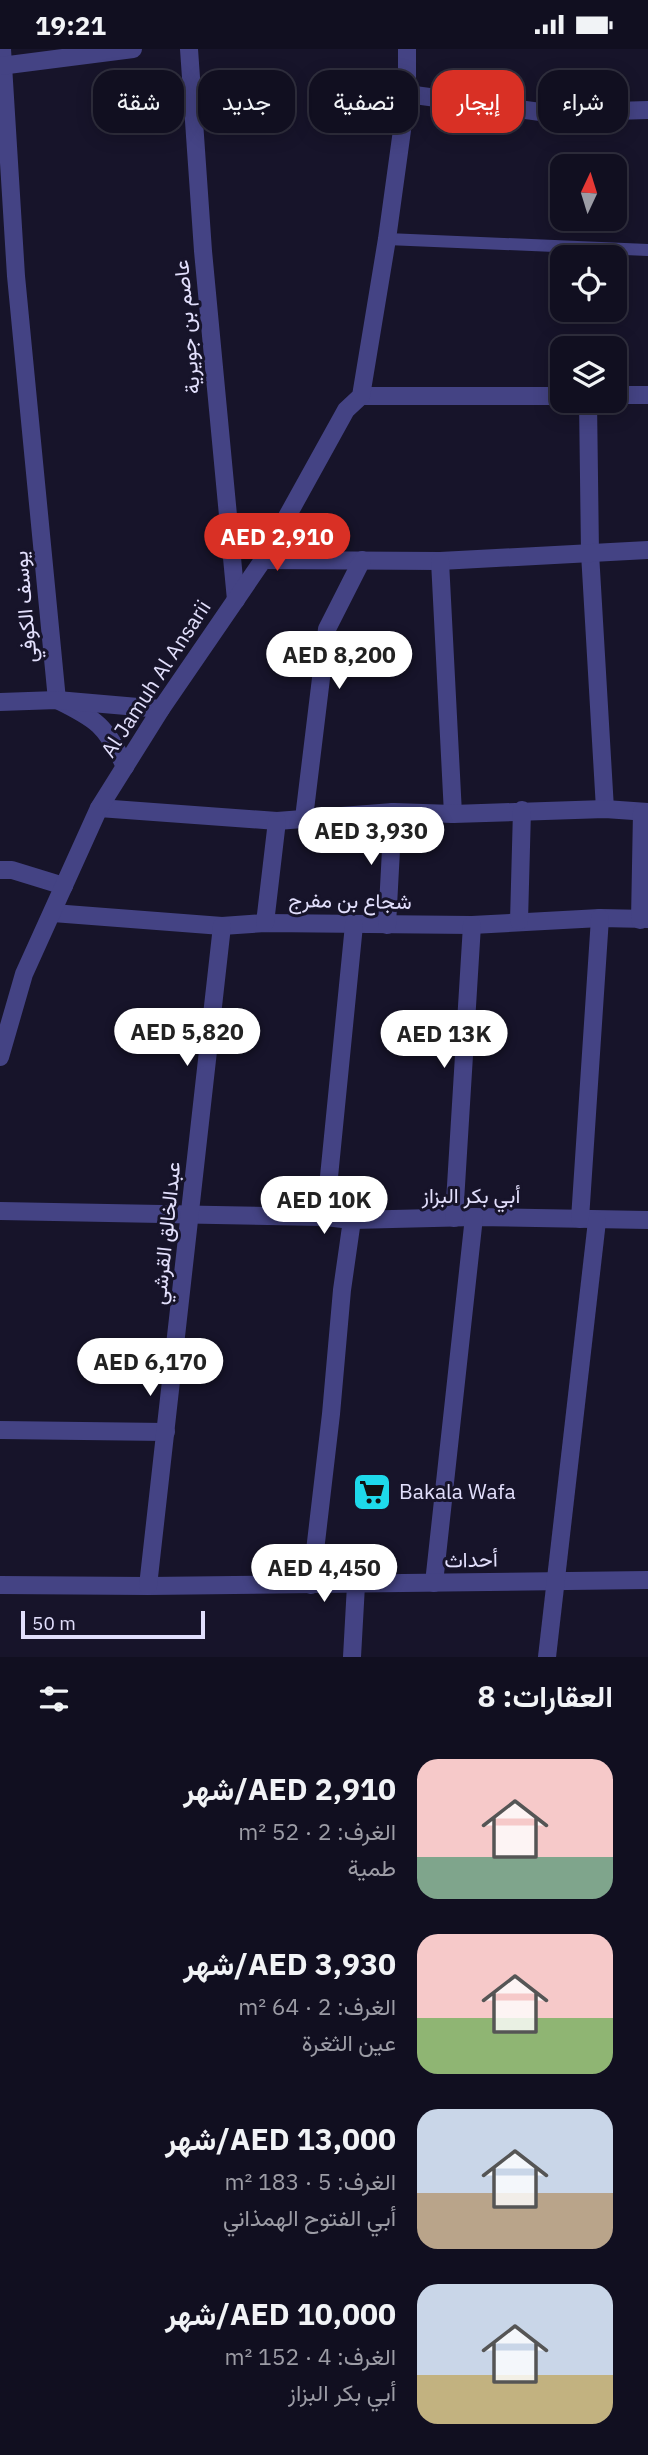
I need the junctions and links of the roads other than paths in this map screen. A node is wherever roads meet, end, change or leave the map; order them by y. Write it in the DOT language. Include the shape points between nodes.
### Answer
graph roads {
  1 [pos="132,49"];
  2 [pos="189,49"];
  3 [pos="407,49"];
  4 [pos="2,60"];
  5 [pos="407,70"];
  6 [pos="418,95"];
  7 [pos="648,110"];
  8 [pos="402,133"];
  9 [pos="387,239"];
  10 [pos="648,250"];
  11 [pos="8,277"];
  12 [pos="550,395"];
  13 [pos="627,395"];
  14 [pos="648,395"];
  15 [pos="361,396"];
  16 [pos="588,413"];
  17 [pos="648,549"];
  18 [pos="590,553"];
  19 [pos="263,560"];
  20 [pos="362,560"];
  21 [pos="440,561"];
  22 [pos="236,600"];
  23 [pos="57,700"];
  24 [pos="0,702"];
  25 [pos="161,709"];
  26 [pos="125,767"];
  27 [pos="99,808"];
  28 [pos="605,809"];
  29 [pos="522,810"];
  30 [pos="393,811"];
  31 [pos="645,812"];
  32 [pos="453,814"];
  33 [pos="304,818"];
  34 [pos="277,821"];
  35 [pos="0,870"];
  36 [pos="64,886"];
  37 [pos="53,913"];
  38 [pos="600,918"];
  39 [pos="644,919"];
  40 [pos="519,921"];
  41 [pos="265,923"];
  42 [pos="354,925"];
  43 [pos="387,925"];
  44 [pos="472,925"];
  45 [pos="222,926"];
  46 [pos="4,1026"];
  47 [pos="0,1057"];
  48 [pos="0,1211"];
  49 [pos="191,1215"];
  50 [pos="325,1217"];
  51 [pos="474,1217"];
  52 [pos="454,1218"];
  53 [pos="352,1220"];
  54 [pos="589,1220"];
  55 [pos="648,1220"];
  56 [pos="0,1430"];
  57 [pos="166,1432"];
  58 [pos="648,1580"];
  59 [pos="555,1582"];
  60 [pos="434,1583"];
  61 [pos="356,1584"];
  62 [pos="0,1585"];
  63 [pos="311,1585"];
  64 [pos="148,1586"];
  65 [pos="352,1657"];
  66 [pos="547,1657"];
  1 -- 4 [label="street"];
  2 -- 22 [label="street, عاصم بن جويرية"];
  3 -- 5 [label="street"];
  4 -- 11 [label="street, يوسف الكوفي"];
  6 -- 7 [label="street" via="548,113"];
  8 -- 9 [label="street"];
  9 -- 10 [label="lane"];
  9 -- 15 [label="street"];
  11 -- 23 [label="street, يوسف الكوفي"];
  12 -- 15 [label="street"];
  13 -- 14 [label="street"];
  15 -- 19 [label="street, Al Jamuh Al Ansarii" via="346,409"];
  16 -- 18 [label="street"];
  17 -- 18 [label="street"];
  18 -- 21 [label="street"];
  18 -- 28 [label="street"];
  19 -- 20 [label="street"];
  19 -- 22 [label="street, Al Jamuh Al Ansarii"];
  20 -- 21 [label="street"];
  20 -- 33 [label="street" via="327,629"];
  21 -- 32 [label="street"];
  22 -- 25 [label="street, Al Jamuh Al Ansarii"];
  23 -- 24 [label="street"];
  23 -- 25 [label="street"];
  23 -- 26 [label="street" via="104,727"];
  25 -- 26 [label="street, Al Jamuh Al Ansarii"];
  26 -- 27 [label="street, Al Jamuh Al Ansarii"];
  27 -- 34 [label="street"];
  27 -- 36 [label="street, Al Jamuh Al Ansarii"];
  28 -- 29 [label="street"];
  28 -- 31 [label="street"];
  29 -- 32 [label="street"];
  29 -- 40 [label="street"];
  30 -- 32 [label="street"];
  30 -- 33 [label="street"];
  30 -- 43 [label="street"];
  31 -- 39 [label="street"];
  33 -- 34 [label="street"];
  34 -- 41 [label="street"];
  35 -- 36 [label="street"];
  36 -- 37 [label="street, Al Jamuh Al Ansarii"];
  37 -- 45 [label="street, شجاع بن مفرج"];
  37 -- 46 [label="street, Al Jamuh Al Ansarii"];
  38 -- 39 [label="street, شجاع بن مفرج"];
  38 -- 40 [label="street, شجاع بن مفرج"];
  38 -- 54 [label="street"];
  40 -- 44 [label="street, شجاع بن مفرج"];
  41 -- 42 [label="street, شجاع بن مفرج"];
  41 -- 45 [label="street, شجاع بن مفرج"];
  42 -- 43 [label="street, شجاع بن مفرج"];
  42 -- 50 [label="street"];
  43 -- 44 [label="street, شجاع بن مفرج"];
  44 -- 52 [label="street"];
  45 -- 49 [label="street, عبدالخالق القرشي"];
  46 -- 47 [label="street, Al Jamuh Al Ansarii"];
  48 -- 49 [label="street, أبي بكر البزاز"];
  49 -- 50 [label="street, أبي بكر البزاز"];
  49 -- 57 [label="street, عبدالخالق القرشي"];
  50 -- 53 [label="street, أبي بكر البزاز"];
  51 -- 52 [label="street, أبي بكر البزاز"];
  51 -- 54 [label="street, أبي بكر البزاز"];
  51 -- 60 [label="street"];
  52 -- 53 [label="street, أبي بكر البزاز"];
  53 -- 63 [label="street"];
  54 -- 55 [label="street, أبي بكر البزاز"];
  54 -- 59 [label="street"];
  56 -- 57 [label="street"];
  57 -- 64 [label="street, عبدالخالق القرشي"];
  58 -- 59 [label="street, أحداث"];
  59 -- 60 [label="street, أحداث"];
  59 -- 66 [label="street"];
  60 -- 61 [label="street, أحداث"];
  61 -- 63 [label="street, أحداث"];
  61 -- 65 [label="street"];
  62 -- 64 [label="street, أحداث"];
  63 -- 64 [label="street, أحداث"];
}
